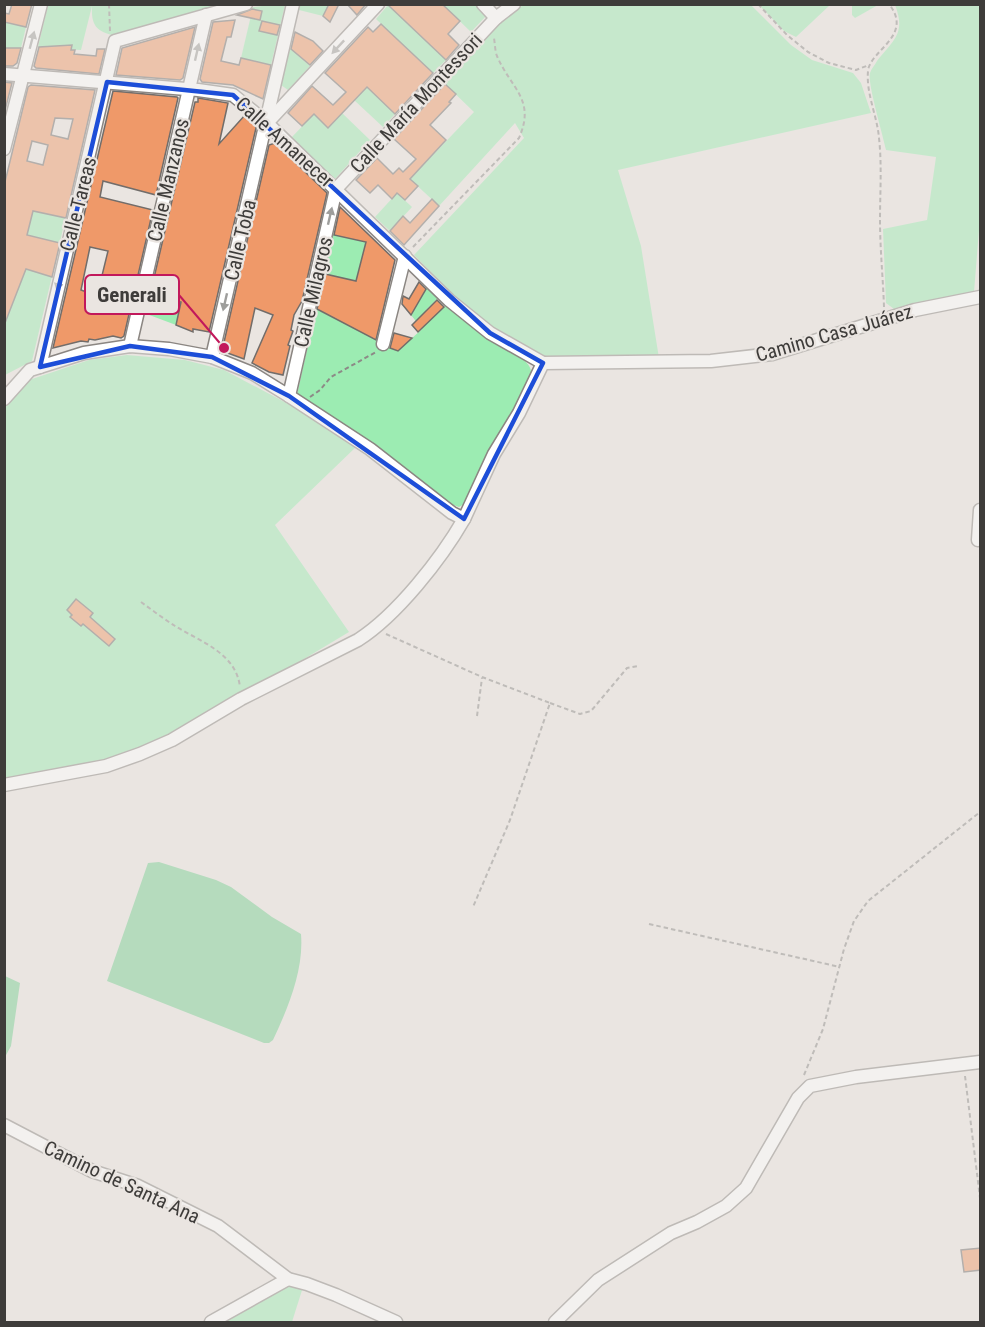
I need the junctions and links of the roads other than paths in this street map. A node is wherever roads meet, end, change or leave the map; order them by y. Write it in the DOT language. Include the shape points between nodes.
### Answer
graph roads {
  1 [pos="41,4"];
  2 [pos="246,4"];
  3 [pos="293,4"];
  4 [pos="378,4"];
  5 [pos="483,4"];
  6 [pos="514,4"];
  7 [pos="206,15"];
  8 [pos="496,18"];
  9 [pos="4,74"];
  10 [pos="22,75"];
  11 [pos="107,82"];
  12 [pos="189,89"];
  13 [pos="267,123"];
  14 [pos="4,149"];
  15 [pos="336,189"];
  16 [pos="405,256"];
  17 [pos="981,297"];
  18 [pos="383,344"];
  19 [pos="130,346"];
  20 [pos="212,357"];
  21 [pos="543,363"];
  22 [pos="35,368"];
  23 [pos="289,396"];
  24 [pos="4,399"];
  25 [pos="981,510"];
  26 [pos="464,519"];
  27 [pos="978,540"];
  28 [pos="4,785"];
  29 [pos="981,1062"];
  30 [pos="4,1125"];
  31 [pos="288,1279"];
  32 [pos="211,1323"];
  33 [pos="396,1323"];
  34 [pos="555,1323"];
  10 -- 1 [label="street, one-way"];
  2 -- 7 [label="street"];
  3 -- 13 [label="street, Calle Toba"];
  4 -- 13 [label="street, one-way"];
  5 -- 8 [label="street"];
  6 -- 8 [label="street, Calle María Montessori"];
  7 -- 11 [label="street, Calle Tareas" via="115,41"];
  12 -- 7 [label="street, Calle Manzanos, one-way"];
  8 -- 15 [label="street, Calle María Montessori"];
  9 -- 10 [label="street, Calle Amanecer"];
  10 -- 11 [label="street, Calle Amanecer"];
  10 -- 14 [label="street"];
  11 -- 12 [label="street, Calle Amanecer"];
  11 -- 22 [label="street, Calle Tareas, one-way"];
  12 -- 13 [label="street, Calle Amanecer" via="233,95"];
  12 -- 19 [label="street, Calle Manzanos"];
  13 -- 15 [label="street, Calle Amanecer"];
  13 -- 20 [label="street, Calle Toba, one-way"];
  15 -- 16 [label="street, Calle Amanecer"];
  23 -- 15 [label="street, Calle Milagros, one-way"];
  16 -- 18 [label="street"];
  16 -- 21 [label="street, Calle Amanecer" via="449,300 490,333"];
  17 -- 21 [label="street, Camino Casa Juárez" via="915,310 772,354 711,361"];
  19 -- 20 [label="street"];
  19 -- 22 [label="street" via="84,353"];
  20 -- 23 [label="street" via="252,373"];
  21 -- 26 [label="street"];
  22 -- 24 [label="street"];
  23 -- 26 [label="street" via="370,449"];
  25 -- 27 [label="street"];
  26 -- 28 [label="street" via="451,542 416,584 375,629 358,640 141,754 106,766"];
  29 -- 34 [label="street" via="810,1086 774,1136 746,1188 726,1206 671,1233 606,1274"];
  30 -- 31 [label="street, Camino de Santa Ana" via="92,1171 138,1186 218,1226"];
  31 -- 32 [label="street"];
  31 -- 33 [label="street, Camino de Santa Ana" via="336,1294"];
}
